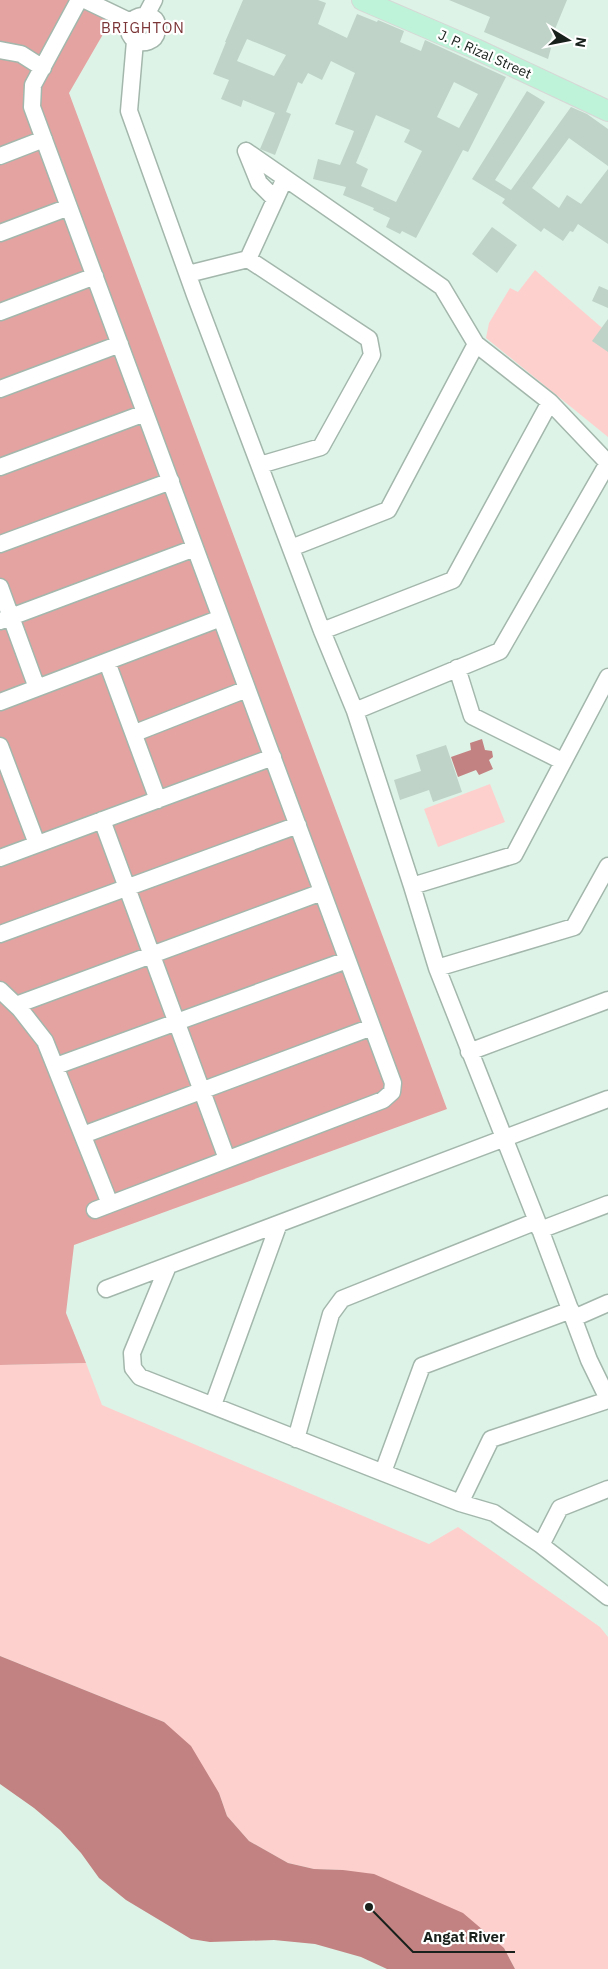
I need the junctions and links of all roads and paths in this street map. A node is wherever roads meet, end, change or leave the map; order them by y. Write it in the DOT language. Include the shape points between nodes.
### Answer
graph roads {
  1 [pos="79,0"];
  2 [pos="85,0"];
  3 [pos="154,0"];
  4 [pos="362,0"];
  5 [pos="138,19"];
  6 [pos="135,41"];
  7 [pos="0,50"];
  8 [pos="43,68"];
  9 [pos="608,111"];
  10 [pos="44,139"];
  11 [pos="0,156"];
  12 [pos="285,178"];
  13 [pos="274,198"];
  14 [pos="69,207"];
  15 [pos="0,233"];
  16 [pos="248,259"];
  17 [pos="188,274"];
  18 [pos="95,276"];
  19 [pos="0,312"];
  20 [pos="120,344"];
  21 [pos="476,344"];
  22 [pos="0,389"];
  23 [pos="550,402"];
  24 [pos="145,413"];
  25 [pos="608,463"];
  26 [pos="260,466"];
  27 [pos="0,467"];
  28 [pos="170,481"];
  29 [pos="0,544"];
  30 [pos="195,548"];
  31 [pos="291,548"];
  32 [pos="0,587"];
  33 [pos="221,618"];
  34 [pos="5,619"];
  35 [pos="322,631"];
  36 [pos="107,662"];
  37 [pos="457,668"];
  38 [pos="608,677"];
  39 [pos="37,688"];
  40 [pos="247,689"];
  41 [pos="0,702"];
  42 [pos="355,711"];
  43 [pos="134,733"];
  44 [pos="0,746"];
  45 [pos="273,757"];
  46 [pos="562,761"];
  47 [pos="6,778"];
  48 [pos="158,800"];
  49 [pos="102,820"];
  50 [pos="298,825"];
  51 [pos="37,844"];
  52 [pos="0,858"];
  53 [pos="608,866"];
  54 [pos="412,886"];
  55 [pos="127,887"];
  56 [pos="322,892"];
  57 [pos="0,934"];
  58 [pos="152,955"];
  59 [pos="347,960"];
  60 [pos="436,968"];
  61 [pos="0,990"];
  62 [pos="608,1000"];
  63 [pos="16,1005"];
  64 [pos="176,1022"];
  65 [pos="372,1027"];
  66 [pos="469,1052"];
  67 [pos="56,1066"];
  68 [pos="202,1091"];
  69 [pos="608,1099"];
  70 [pos="83,1136"];
  71 [pos="503,1139"];
  72 [pos="227,1159"];
  73 [pos="608,1204"];
  74 [pos="278,1226"];
  75 [pos="539,1226"];
  76 [pos="168,1266"];
  77 [pos="106,1289"];
  78 [pos="608,1303"];
  79 [pos="572,1314"];
  80 [pos="608,1400"];
  81 [pos="214,1405"];
  82 [pos="296,1439"];
  83 [pos="383,1472"];
  84 [pos="608,1489"];
  85 [pos="460,1503"];
  86 [pos="541,1545"];
  87 [pos="608,1596"];
  1 -- 8 [label="street"];
  2 -- 5 [label="street"];
  3 -- 5 [label="street"];
  4 -- 9 [label="main road, J. P. Rizal Street" via="476,48"];
  5 -- 6 [label="street" via="130,33"];
  5 -- 6 [label="street" via="156,22 157,31 149,42"];
  6 -- 17 [label="street" via="129,111"];
  7 -- 8 [label="street" via="21,54"];
  8 -- 10 [label="street" via="33,85 32,107"];
  10 -- 11 [label="street"];
  10 -- 14 [label="street"];
  12 -- 13 [label="street"];
  12 -- 13 [label="street" via="246,151 259,183"];
  12 -- 21 [label="street" via="442,287"];
  13 -- 16 [label="street"];
  14 -- 15 [label="street"];
  14 -- 18 [label="street"];
  16 -- 17 [label="street"];
  16 -- 26 [label="street" via="369,339 372,355 321,447"];
  17 -- 26 [label="street"];
  18 -- 19 [label="street"];
  18 -- 20 [label="street"];
  20 -- 22 [label="street"];
  20 -- 24 [label="street"];
  21 -- 23 [label="street"];
  21 -- 31 [label="street" via="388,510"];
  23 -- 25 [label="street"];
  23 -- 35 [label="street" via="453,580"];
  24 -- 27 [label="street"];
  24 -- 28 [label="street"];
  25 -- 37 [label="street" via="500,652"];
  26 -- 31 [label="street"];
  28 -- 29 [label="street"];
  28 -- 30 [label="street"];
  30 -- 33 [label="street"];
  30 -- 34 [label="street"];
  31 -- 35 [label="street"];
  32 -- 34 [label="street"];
  33 -- 36 [label="street"];
  33 -- 40 [label="street"];
  34 -- 39 [label="street"];
  35 -- 42 [label="street"];
  36 -- 39 [label="street"];
  36 -- 43 [label="street"];
  37 -- 42 [label="street"];
  37 -- 46 [label="street" via="472,716"];
  38 -- 46 [label="street"];
  39 -- 41 [label="street"];
  40 -- 43 [label="street"];
  40 -- 45 [label="street"];
  42 -- 54 [label="street"];
  43 -- 48 [label="street"];
  44 -- 47 [label="street"];
  45 -- 48 [label="street"];
  45 -- 50 [label="street"];
  46 -- 54 [label="street" via="514,855"];
  47 -- 51 [label="street"];
  48 -- 49 [label="street"];
  49 -- 51 [label="street"];
  49 -- 55 [label="street"];
  50 -- 55 [label="street"];
  50 -- 56 [label="street"];
  51 -- 52 [label="street"];
  53 -- 60 [label="street" via="574,927"];
  54 -- 60 [label="street"];
  55 -- 57 [label="street"];
  55 -- 58 [label="street"];
  56 -- 58 [label="street"];
  56 -- 59 [label="street"];
  58 -- 63 [label="street"];
  58 -- 64 [label="street"];
  59 -- 64 [label="street"];
  59 -- 65 [label="street"];
  60 -- 66 [label="street"];
  61 -- 63 [label="street"];
  62 -- 66 [label="street"];
  63 -- 67 [label="street" via="46,1041"];
  64 -- 67 [label="street"];
  64 -- 68 [label="street"];
  65 -- 68 [label="street"];
  65 -- 72 [label="street" via="393,1083 392,1092 387,1097"];
  66 -- 71 [label="street"];
  67 -- 70 [label="street"];
  68 -- 70 [label="street"];
  68 -- 72 [label="street"];
  69 -- 71 [label="street"];
  70 -- 72 [label="street" via="102,1207"];
  71 -- 74 [label="street"];
  71 -- 75 [label="street"];
  73 -- 75 [label="street"];
  74 -- 76 [label="street"];
  74 -- 81 [label="street"];
  75 -- 79 [label="street"];
  75 -- 82 [label="street" via="342,1299 331,1314"];
  76 -- 77 [label="street"];
  76 -- 81 [label="street" via="132,1353 133,1368 140,1377"];
  78 -- 79 [label="street"];
  79 -- 80 [label="street"];
  79 -- 83 [label="street" via="422,1366"];
  80 -- 85 [label="street" via="490,1439"];
  81 -- 82 [label="street"];
  82 -- 83 [label="street"];
  83 -- 85 [label="street"];
  84 -- 86 [label="street" via="560,1508"];
  85 -- 86 [label="street" via="494,1514"];
  86 -- 87 [label="street"];
}
